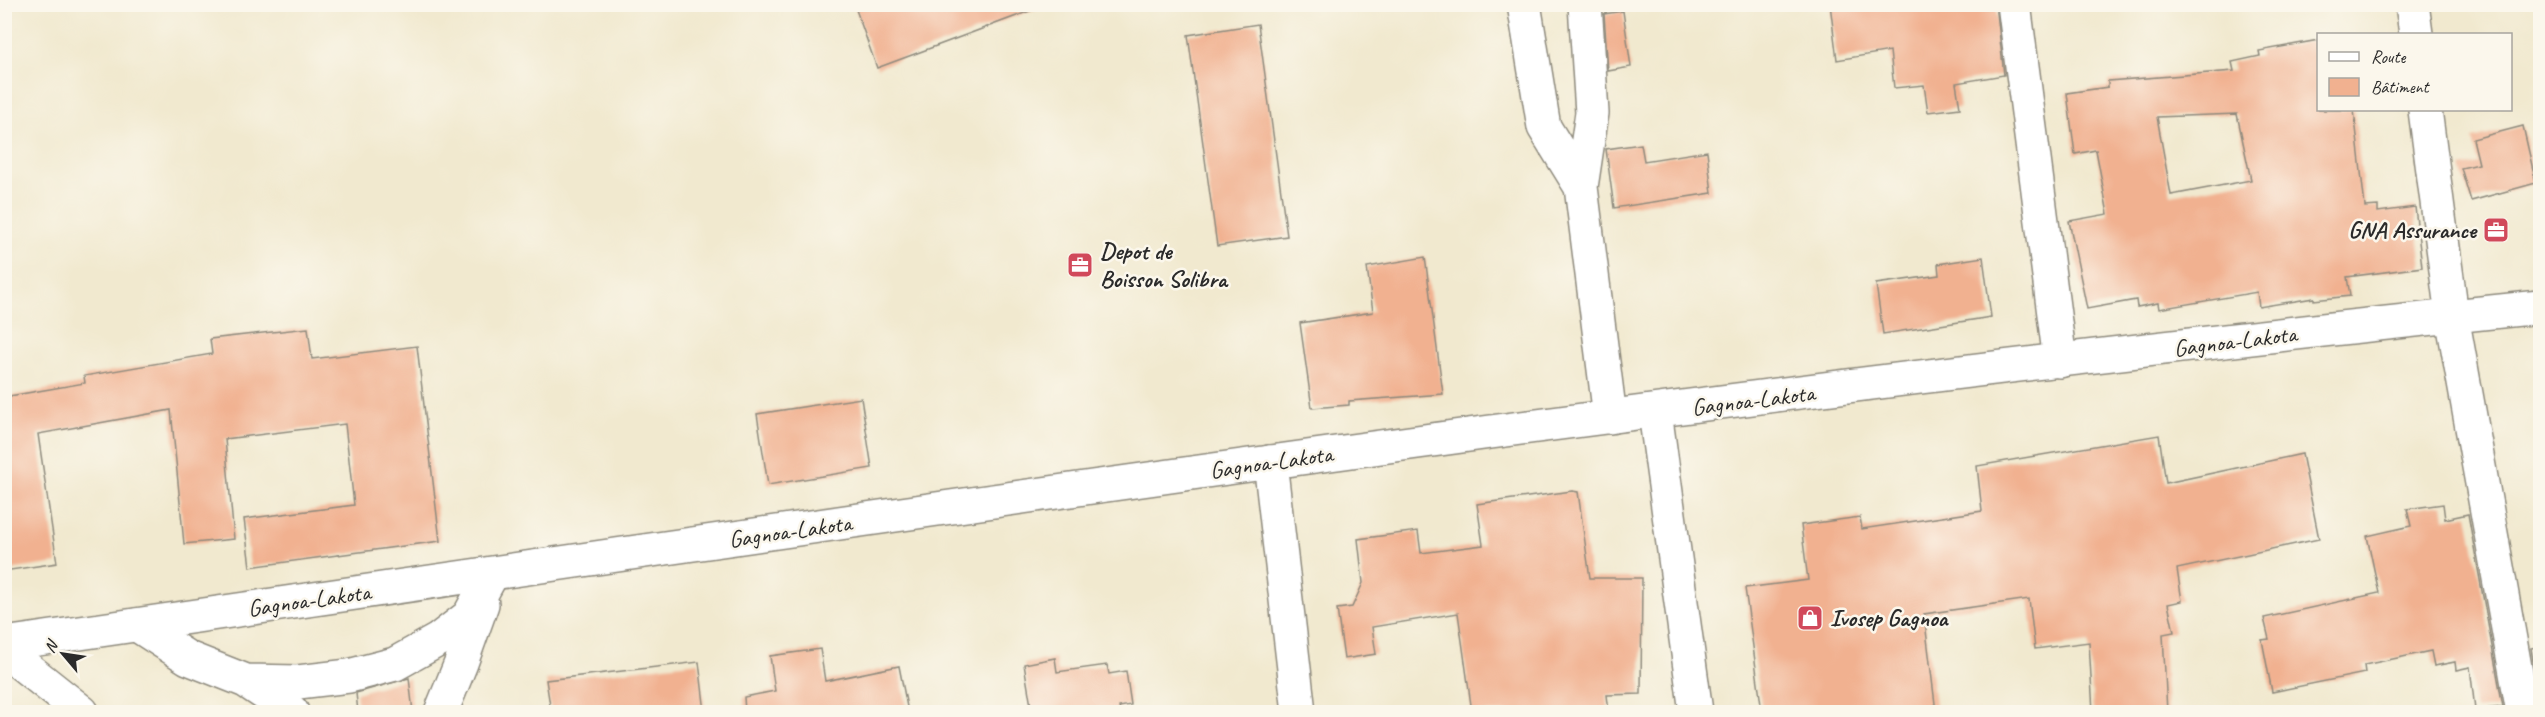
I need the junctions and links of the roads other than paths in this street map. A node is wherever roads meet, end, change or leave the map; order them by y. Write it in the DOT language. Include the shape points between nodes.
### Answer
graph roads {
  1 [pos="1524,4"];
  2 [pos="1585,4"];
  3 [pos="2014,4"];
  4 [pos="2412,4"];
  5 [pos="2416,33"];
  6 [pos="2425,111"];
  7 [pos="1581,187"];
  8 [pos="2541,307"];
  9 [pos="2452,316"];
  10 [pos="2060,361"];
  11 [pos="1655,412"];
  12 [pos="1610,417"];
  13 [pos="1270,462"];
  14 [pos="492,574"];
  15 [pos="137,625"];
  16 [pos="4,644"];
  17 [pos="4,650"];
  18 [pos="246,681"];
  19 [pos="82,712"];
  20 [pos="292,712"];
  21 [pos="441,712"];
  22 [pos="1299,712"];
  23 [pos="1696,712"];
  24 [pos="2523,712"];
  1 -- 7 [label="main road" via="1544,127"];
  2 -- 7 [label="main road" via="1592,113"];
  3 -- 10 [label="main road"];
  4 -- 5 [label="main road"];
  6 -- 9 [label="main road"];
  7 -- 12 [label="main road"];
  8 -- 9 [label="main road, Gagnoa-Lakota"];
  9 -- 10 [label="main road, Gagnoa-Lakota"];
  9 -- 24 [label="main road"];
  10 -- 11 [label="main road, Gagnoa-Lakota"];
  11 -- 12 [label="main road, Gagnoa-Lakota"];
  11 -- 23 [label="main road"];
  12 -- 13 [label="main road, Gagnoa-Lakota"];
  13 -- 14 [label="main road, Gagnoa-Lakota"];
  13 -- 22 [label="main road"];
  14 -- 15 [label="main road, Gagnoa-Lakota"];
  14 -- 18 [label="main road" via="469,616 438,640 395,664 349,676 298,682"];
  14 -- 21 [label="main road"];
  15 -- 16 [label="main road, Gagnoa-Lakota"];
  15 -- 18 [label="main road" via="188,658"];
  17 -- 19 [label="main road"];
  18 -- 20 [label="main road"];
}
